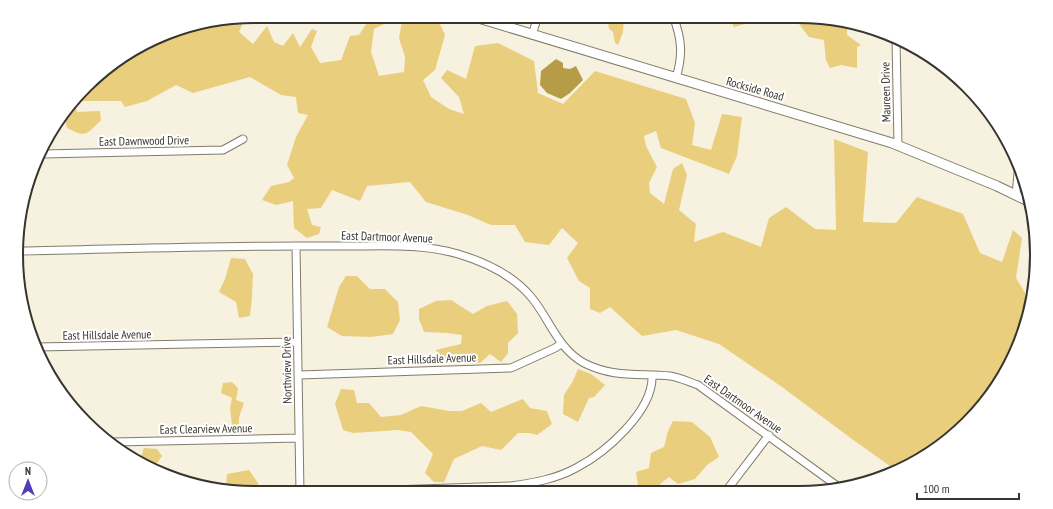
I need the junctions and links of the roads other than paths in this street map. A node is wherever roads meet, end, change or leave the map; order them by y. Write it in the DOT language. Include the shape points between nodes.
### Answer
graph roads {
  1 [pos="494,23"];
  2 [pos="536,23"];
  3 [pos="676,23"];
  4 [pos="532,35"];
  5 [pos="896,45"];
  6 [pos="676,78"];
  7 [pos="243,140"];
  8 [pos="898,146"];
  9 [pos="46,154"];
  10 [pos="1018,179"];
  11 [pos="1016,195"];
  12 [pos="1023,198"];
  13 [pos="296,246"];
  14 [pos="23,251"];
  15 [pos="297,342"];
  16 [pos="561,344"];
  17 [pos="43,347"];
  18 [pos="298,375"];
  19 [pos="652,375"];
  20 [pos="769,435"];
  21 [pos="298,438"];
  22 [pos="119,442"];
  23 [pos="834,483"];
  24 [pos="300,486"];
  25 [pos="511,486"];
  26 [pos="730,486"];
  1 -- 4 [label="main road, Rockside Road"];
  2 -- 4 [label="street"];
  3 -- 6 [label="street" via="681,47"];
  4 -- 6 [label="main road, Rockside Road"];
  5 -- 8 [label="street, Maureen Drive"];
  6 -- 8 [label="main road, Rockside Road"];
  7 -- 9 [label="street, East Dawnwood Drive" via="223,150"];
  8 -- 11 [label="main road, Rockside Road"];
  10 -- 11 [label="street"];
  11 -- 12 [label="main road, Rockside Road"];
  13 -- 14 [label="street, East Dartmoor Avenue"];
  13 -- 15 [label="street, Northview Drive"];
  13 -- 16 [label="street, East Dartmoor Avenue" via="425,247 457,254 514,280 532,298"];
  15 -- 17 [label="street, East Hillsdale Avenue"];
  15 -- 18 [label="street, Northview Drive"];
  16 -- 18 [label="street, East Hillsdale Avenue" via="511,368"];
  16 -- 19 [label="street, East Dartmoor Avenue" via="584,363 609,372"];
  18 -- 21 [label="street, Northview Drive"];
  19 -- 20 [label="street, East Dartmoor Avenue" via="673,376 698,384"];
  19 -- 25 [label="street" via="648,397 637,416 598,455 575,469 544,481"];
  20 -- 23 [label="street, East Dartmoor Avenue"];
  20 -- 26 [label="street"];
  21 -- 22 [label="street, East Clearview Avenue"];
  21 -- 24 [label="street, Northview Drive"];
}
